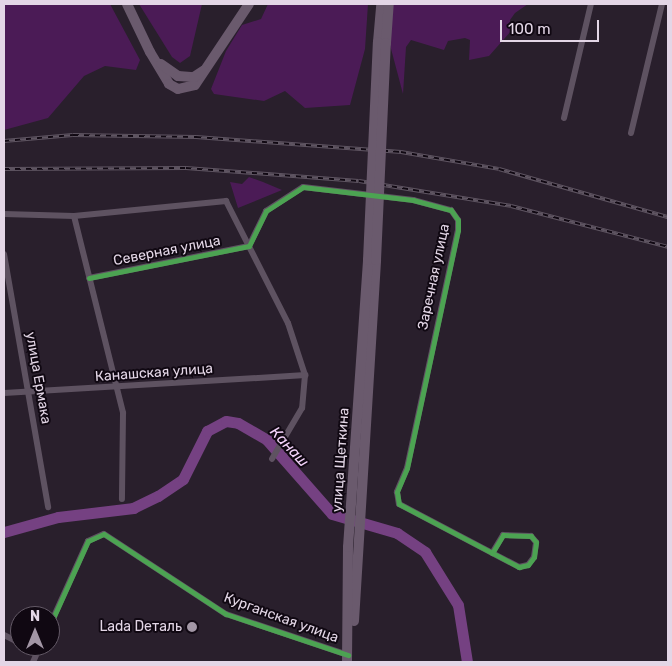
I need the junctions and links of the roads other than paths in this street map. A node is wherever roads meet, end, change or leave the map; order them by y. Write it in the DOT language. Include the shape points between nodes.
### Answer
graph roads {
  1 [pos="127,4"];
  2 [pos="249,4"];
  3 [pos="381,4"];
  4 [pos="389,4"];
  5 [pos="591,4"];
  6 [pos="662,4"];
  7 [pos="382,43"];
  8 [pos="564,118"];
  9 [pos="631,133"];
  10 [pos="4,214"];
  11 [pos="74,216"];
  12 [pos="249,246"];
  13 [pos="4,254"];
  14 [pos="372,260"];
  15 [pos="6,275"];
  16 [pos="89,278"];
  17 [pos="305,376"];
  18 [pos="119,388"];
  19 [pos="28,392"];
  20 [pos="4,393"];
  21 [pos="272,459"];
  22 [pos="122,499"];
  23 [pos="48,508"];
  24 [pos="354,548"];
  25 [pos="492,553"];
  26 [pos="59,606"];
  27 [pos="347,658"];
  1 -- 2 [label="main road" via="150,52 166,72 192,83 213,61"];
  3 -- 7 [label="main road"];
  4 -- 7 [label="main road"];
  5 -- 8 [label="street"];
  6 -- 9 [label="street"];
  7 -- 14 [label="main road, bridge"];
  10 -- 11 [label="street"];
  11 -- 12 [label="street" via="226,201"];
  11 -- 16 [label="street"];
  12 -- 16 [label="street, Северная улица"];
  12 -- 17 [label="street" via="288,323"];
  12 -- 25 [label="street, Заречная улица" via="266,211 302,187 413,200 442,206 456,214 458,230 423,395 397,492 399,504"];
  13 -- 15 [label="street, улица Ермака"];
  14 -- 24 [label="main road" via="362,500"];
  14 -- 24 [label="main road, улица Щеткина" via="352,494"];
  15 -- 19 [label="street, улица Ермака"];
  16 -- 18 [label="street"];
  17 -- 18 [label="street, Канашская улица"];
  17 -- 21 [label="street" via="302,408"];
  18 -- 19 [label="street, Канашская улица"];
  18 -- 22 [label="street" via="123,412"];
  19 -- 20 [label="street, Канашская улица"];
  19 -- 23 [label="street, улица Ермака"];
  24 -- 27 [label="main road, улица Щеткина"];
  25 -- 25 [label="street" via="519,567 528,566 536,542 531,536 503,535"];
  26 -- 27 [label="street, Курганская улица" via="92,536 104,534 226,614"];
}
